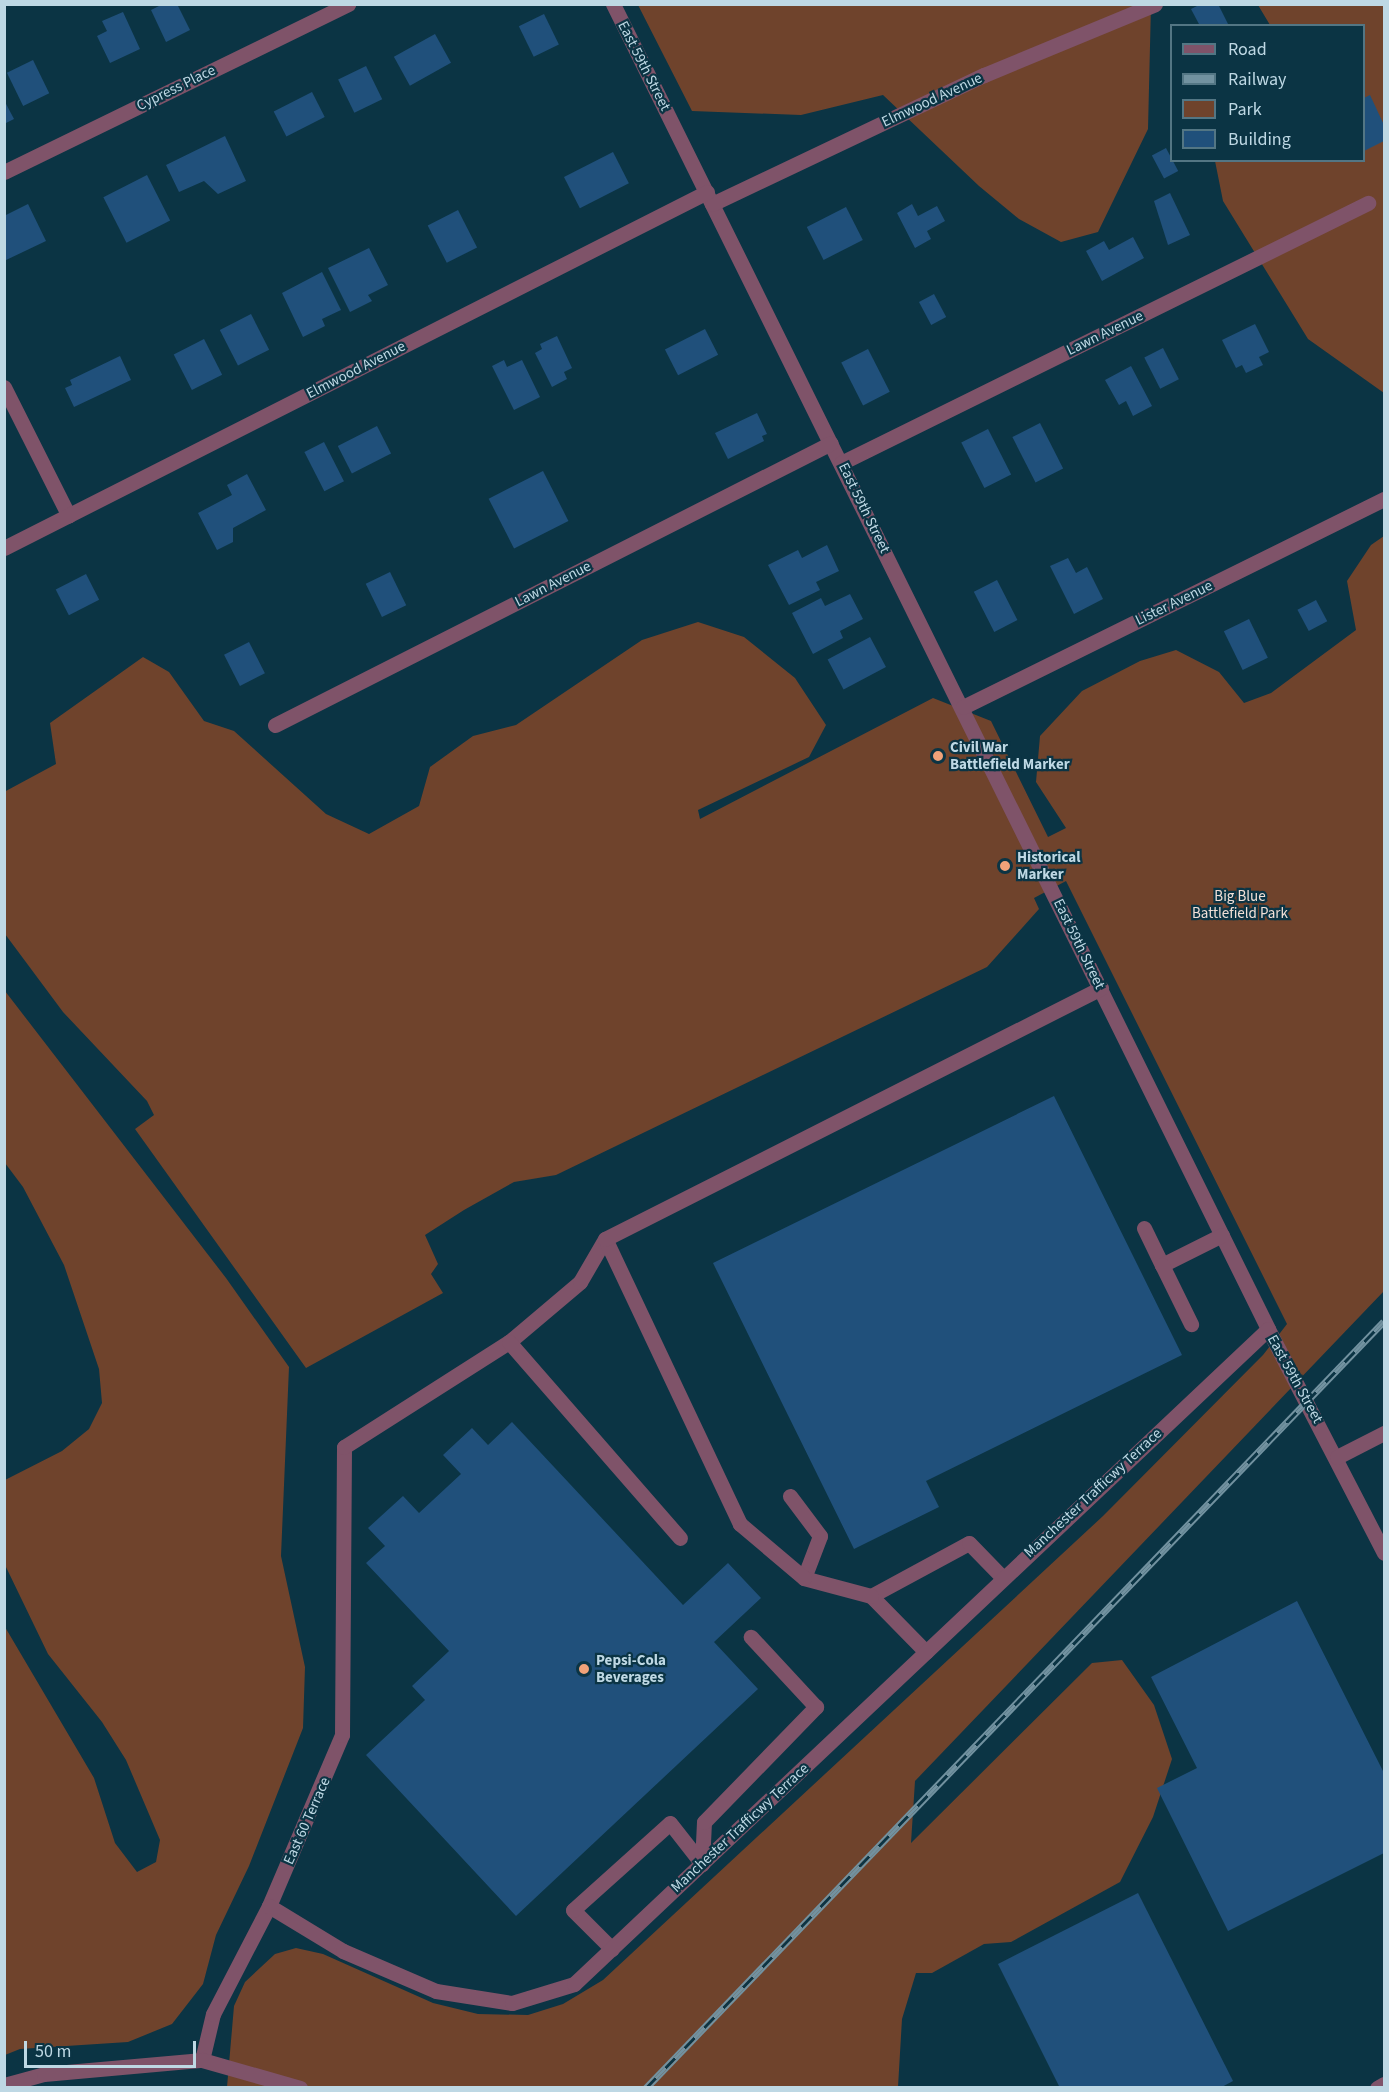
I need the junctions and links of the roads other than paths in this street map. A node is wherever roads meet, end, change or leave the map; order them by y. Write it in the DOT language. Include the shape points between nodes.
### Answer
graph roads {
  1 [pos="348,4"];
  2 [pos="613,4"];
  3 [pos="1155,4"];
  4 [pos="4,172"];
  5 [pos="709,198"];
  6 [pos="1368,203"];
  7 [pos="4,387"];
  8 [pos="831,443"];
  9 [pos="842,463"];
  10 [pos="1384,499"];
  11 [pos="69,516"];
  12 [pos="4,548"];
  13 [pos="963,707"];
  14 [pos="275,726"];
  15 [pos="1101,988"];
  16 [pos="1144,1228"];
  17 [pos="1222,1235"];
  18 [pos="605,1239"];
  19 [pos="1162,1265"];
  20 [pos="1191,1324"];
  21 [pos="1268,1329"];
  22 [pos="509,1342"];
  23 [pos="1384,1433"];
  24 [pos="1337,1457"];
  25 [pos="790,1496"];
  26 [pos="680,1538"];
  27 [pos="1384,1553"];
  28 [pos="804,1578"];
  29 [pos="1003,1578"];
  30 [pos="871,1596"];
  31 [pos="751,1637"];
  32 [pos="926,1652"];
  33 [pos="702,1864"];
  34 [pos="269,1906"];
  35 [pos="612,1949"];
  36 [pos="202,2060"];
  37 [pos="1384,2084"];
  38 [pos="4,2085"];
  39 [pos="300,2088"];
  40 [pos="1377,2088"];
  1 -- 4 [label="street, Cypress Place"];
  2 -- 5 [label="street, East 59th Street"];
  3 -- 5 [label="street, Elmwood Avenue" via="984,75"];
  5 -- 8 [label="street, East 59th Street"];
  5 -- 11 [label="street, Elmwood Avenue"];
  6 -- 9 [label="street, Lawn Avenue"];
  7 -- 11 [label="street"];
  8 -- 9 [label="street, East 59th Street"];
  8 -- 14 [label="street, Lawn Avenue"];
  9 -- 13 [label="street, East 59th Street"];
  10 -- 13 [label="street, Lister Avenue"];
  11 -- 12 [label="street, Elmwood Avenue"];
  13 -- 15 [label="street, East 59th Street"];
  15 -- 17 [label="street, East 59th Street"];
  15 -- 18 [label="street"];
  16 -- 19 [label="street"];
  17 -- 19 [label="street"];
  17 -- 21 [label="street, East 59th Street"];
  18 -- 22 [label="street" via="580,1282"];
  18 -- 28 [label="street" via="740,1524"];
  19 -- 20 [label="street"];
  21 -- 24 [label="street, East 59th Street"];
  21 -- 29 [label="street, Manchester Trafficwy Terrace"];
  22 -- 26 [label="street"];
  22 -- 34 [label="street, East 60 Terrace" via="344,1447 342,1735"];
  23 -- 24 [label="street"];
  24 -- 27 [label="street, East 59th Street"];
  25 -- 28 [label="street" via="820,1536"];
  28 -- 30 [label="street"];
  29 -- 30 [label="street" via="969,1543"];
  29 -- 32 [label="street, Manchester Trafficwy Terrace"];
  30 -- 32 [label="street"];
  31 -- 33 [label="street" via="816,1707 704,1822"];
  32 -- 33 [label="street, Manchester Trafficwy Terrace"];
  33 -- 35 [label="street, Manchester Trafficwy Terrace"];
  33 -- 35 [label="street" via="670,1823 573,1910"];
  34 -- 35 [label="street, Manchester Trafficwy Terrace" via="343,1951 436,1991 512,2003 574,1984"];
  34 -- 36 [label="street" via="213,2014"];
  36 -- 38 [label="street" via="44,2074"];
  36 -- 39 [label="street"];
  37 -- 40 [label="street"];
}
